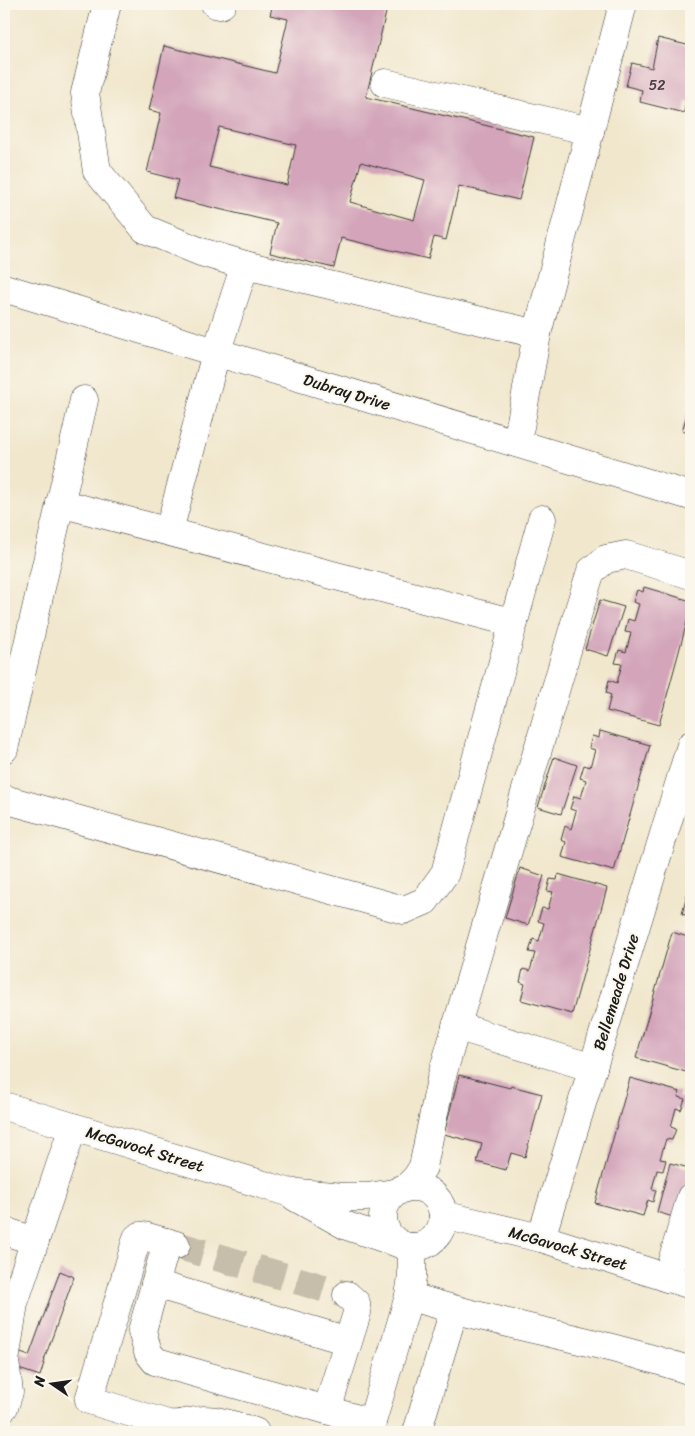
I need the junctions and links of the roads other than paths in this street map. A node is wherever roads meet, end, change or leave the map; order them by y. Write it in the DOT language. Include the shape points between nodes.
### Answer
graph roads {
  1 [pos="107,4"];
  2 [pos="215,4"];
  3 [pos="222,4"];
  4 [pos="623,4"];
  5 [pos="385,83"];
  6 [pos="590,131"];
  7 [pos="245,265"];
  8 [pos="4,288"];
  9 [pos="537,334"];
  10 [pos="216,353"];
  11 [pos="84,400"];
  12 [pos="518,444"];
  13 [pos="691,496"];
  14 [pos="60,504"];
  15 [pos="542,519"];
  16 [pos="169,531"];
  17 [pos="691,574"];
  18 [pos="514,623"];
  19 [pos="691,745"];
  20 [pos="4,749"];
  21 [pos="4,800"];
  22 [pos="456,1026"];
  23 [pos="594,1068"];
  24 [pos="4,1106"];
  25 [pos="73,1127"];
  26 [pos="400,1190"];
  27 [pos="287,1192"];
  28 [pos="691,1197"];
  29 [pos="443,1215"];
  30 [pos="4,1231"];
  31 [pos="542,1238"];
  32 [pos="35,1241"];
  33 [pos="405,1245"];
  34 [pos="679,1281"];
  35 [pos="155,1284"];
  36 [pos="347,1295"];
  37 [pos="409,1296"];
  38 [pos="454,1310"];
  39 [pos="348,1341"];
  40 [pos="691,1371"];
  41 [pos="4,1407"];
  42 [pos="327,1410"];
  43 [pos="370,1428"];
  44 [pos="255,1432"];
  45 [pos="417,1432"];
  1 -- 7 [label="street" via="85,93 97,171 145,230"];
  2 -- 3 [label="street"];
  4 -- 6 [label="street"];
  5 -- 6 [label="street"];
  6 -- 9 [label="street"];
  7 -- 9 [label="street"];
  7 -- 10 [label="street"];
  8 -- 10 [label="street, Dubray Drive"];
  9 -- 12 [label="street"];
  10 -- 12 [label="street, Dubray Drive"];
  10 -- 16 [label="street"];
  11 -- 14 [label="street"];
  12 -- 13 [label="street, Dubray Drive"];
  14 -- 16 [label="street"];
  14 -- 20 [label="street"];
  15 -- 18 [label="street"];
  16 -- 18 [label="street"];
  17 -- 22 [label="street" via="626,556 606,559 592,571"];
  18 -- 21 [label="street" via="445,873 425,901 404,910"];
  19 -- 23 [label="street, Bellemeade Drive"];
  22 -- 23 [label="street"];
  22 -- 26 [label="street" via="441,1079 424,1166 416,1178"];
  23 -- 31 [label="street, Bellemeade Drive"];
  24 -- 25 [label="street, McGavock Street"];
  25 -- 27 [label="street, McGavock Street"];
  25 -- 32 [label="street"];
  26 -- 27 [label="street, McGavock Street" via="367,1197"];
  26 -- 29 [label="street" via="421,1188 434,1195"];
  26 -- 33 [label="street" via="385,1205 383,1220 388,1233"];
  27 -- 33 [label="street, McGavock Street" via="347,1226"];
  28 -- 34 [label="street"];
  29 -- 31 [label="street, McGavock Street"];
  29 -- 33 [label="street" via="437,1235 426,1244"];
  30 -- 32 [label="street"];
  31 -- 34 [label="street, McGavock Street"];
  32 -- 41 [label="street" via="14,1303 5,1361 9,1392"];
  33 -- 37 [label="street" via="412,1277"];
  35 -- 39 [label="street"];
  35 -- 42 [label="street" via="142,1331 148,1352 155,1360"];
  35 -- 44 [label="street" via="172,1243 140,1236 135,1244 143,1258 107,1377 93,1384 89,1400 176,1425 214,1420"];
  36 -- 39 [label="street" via="358,1307"];
  37 -- 38 [label="street"];
  37 -- 43 [label="street"];
  38 -- 40 [label="street" via="653,1358"];
  38 -- 45 [label="street"];
  39 -- 42 [label="street"];
  42 -- 43 [label="street"];
}
